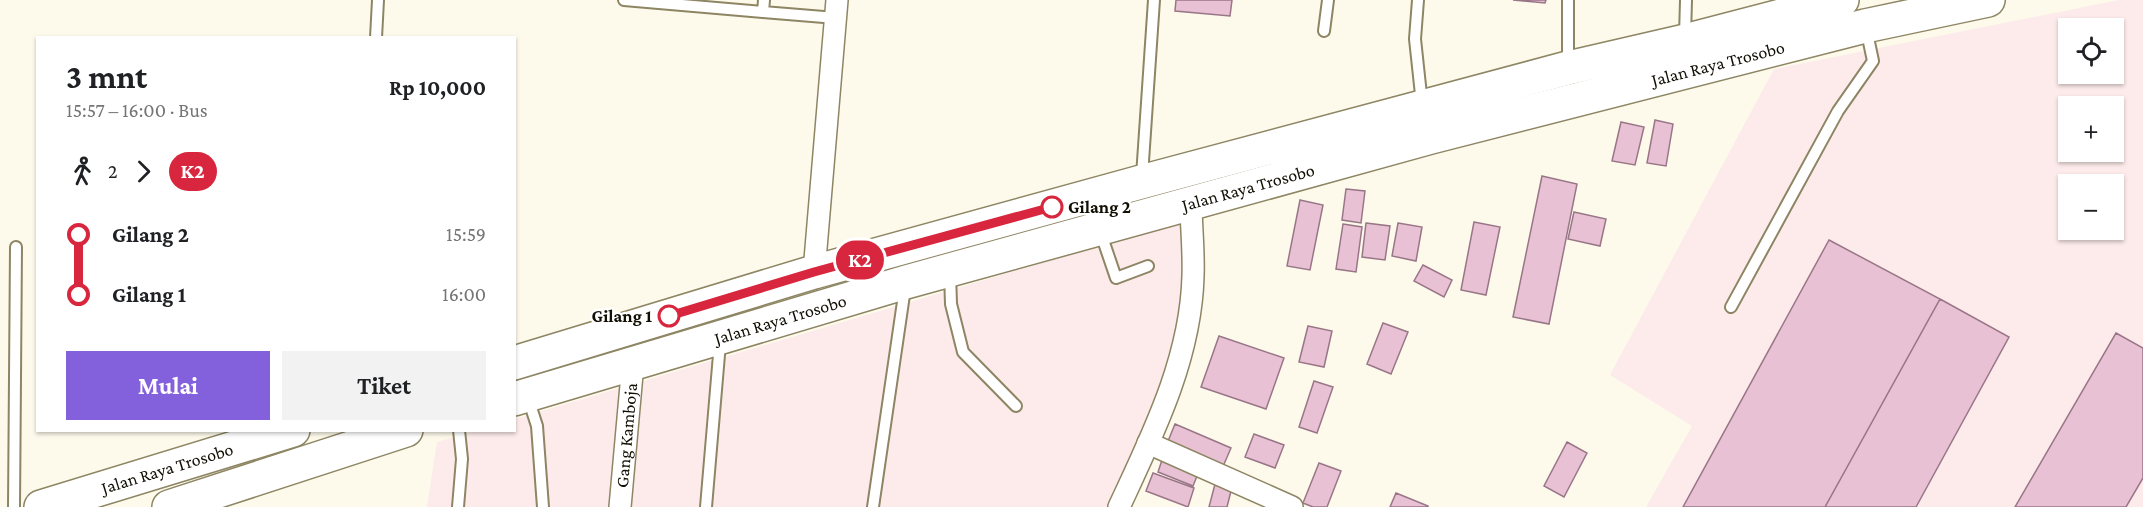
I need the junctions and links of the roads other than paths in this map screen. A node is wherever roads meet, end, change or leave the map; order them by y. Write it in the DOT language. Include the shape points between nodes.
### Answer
graph roads {
  1 [pos="378,0"];
  2 [pos="624,0"];
  3 [pos="764,0"];
  4 [pos="1154,0"];
  5 [pos="1328,0"];
  6 [pos="1418,0"];
  7 [pos="1568,0"];
  8 [pos="1686,0"];
  9 [pos="1842,0"];
  10 [pos="1988,0"];
  11 [pos="836,9"];
  12 [pos="763,12"];
  13 [pos="1865,26"];
  14 [pos="1324,31"];
  15 [pos="376,36"];
  16 [pos="1685,41"];
  17 [pos="1568,68"];
  18 [pos="1423,106"];
  19 [pos="1141,182"];
  20 [pos="1191,202"];
  21 [pos="1099,228"];
  22 [pos="16,247"];
  23 [pos="1148,266"];
  24 [pos="950,270"];
  25 [pos="814,272"];
  26 [pos="906,282"];
  27 [pos="1731,307"];
  28 [pos="720,336"];
  29 [pos="516,362"];
  30 [pos="633,363"];
  31 [pos="521,397"];
  32 [pos="1016,406"];
  33 [pos="286,432"];
  34 [pos="400,432"];
  35 [pos="459,432"];
  36 [pos="1148,443"];
  37 [pos="182,504"];
  38 [pos="14,507"];
  39 [pos="41,507"];
  40 [pos="458,507"];
  41 [pos="543,507"];
  42 [pos="620,507"];
  43 [pos="706,507"];
  44 [pos="873,507"];
  45 [pos="1119,507"];
  46 [pos="1293,507"];
  1 -- 15 [label="lane"];
  2 -- 12 [label="lane"];
  3 -- 12 [label="lane"];
  4 -- 19 [label="lane"];
  5 -- 14 [label="lane"];
  6 -- 18 [label="lane" via="1415,39"];
  7 -- 17 [label="lane"];
  8 -- 16 [label="lane"];
  9 -- 16 [label="highway, Jalan Raya Trosobo"];
  10 -- 13 [label="highway, Jalan Raya Trosobo"];
  11 -- 12 [label="lane"];
  11 -- 25 [label="street"];
  13 -- 20 [label="highway, Jalan Raya Trosobo"];
  13 -- 27 [label="lane" via="1873,61 1838,111"];
  16 -- 17 [label="highway, Jalan Raya Trosobo"];
  17 -- 18 [label="highway, Jalan Raya Trosobo"];
  18 -- 19 [label="highway, Jalan Raya Trosobo"];
  19 -- 25 [label="highway, Jalan Raya Trosobo"];
  20 -- 21 [label="highway, Jalan Raya Trosobo"];
  20 -- 36 [label="street" via="1194,276 1189,317 1177,367"];
  21 -- 23 [label="lane" via="1116,278"];
  21 -- 24 [label="highway, Jalan Raya Trosobo"];
  22 -- 38 [label="lane"];
  24 -- 26 [label="highway, Jalan Raya Trosobo"];
  24 -- 32 [label="lane" via="951,304 963,352"];
  25 -- 29 [label="highway, Jalan Raya Trosobo"];
  26 -- 28 [label="highway, Jalan Raya Trosobo"];
  26 -- 44 [label="lane"];
  28 -- 30 [label="highway, Jalan Raya Trosobo"];
  28 -- 43 [label="lane"];
  30 -- 31 [label="highway, Jalan Raya Trosobo"];
  30 -- 42 [label="street, Gang Kamboja"];
  31 -- 41 [label="lane" via="537,426"];
  33 -- 39 [label="highway, Jalan Raya Trosobo"];
  34 -- 37 [label="highway, Jalan Raya Trosobo"];
  35 -- 40 [label="lane" via="462,459"];
  36 -- 45 [label="street"];
  36 -- 46 [label="street"];
}
